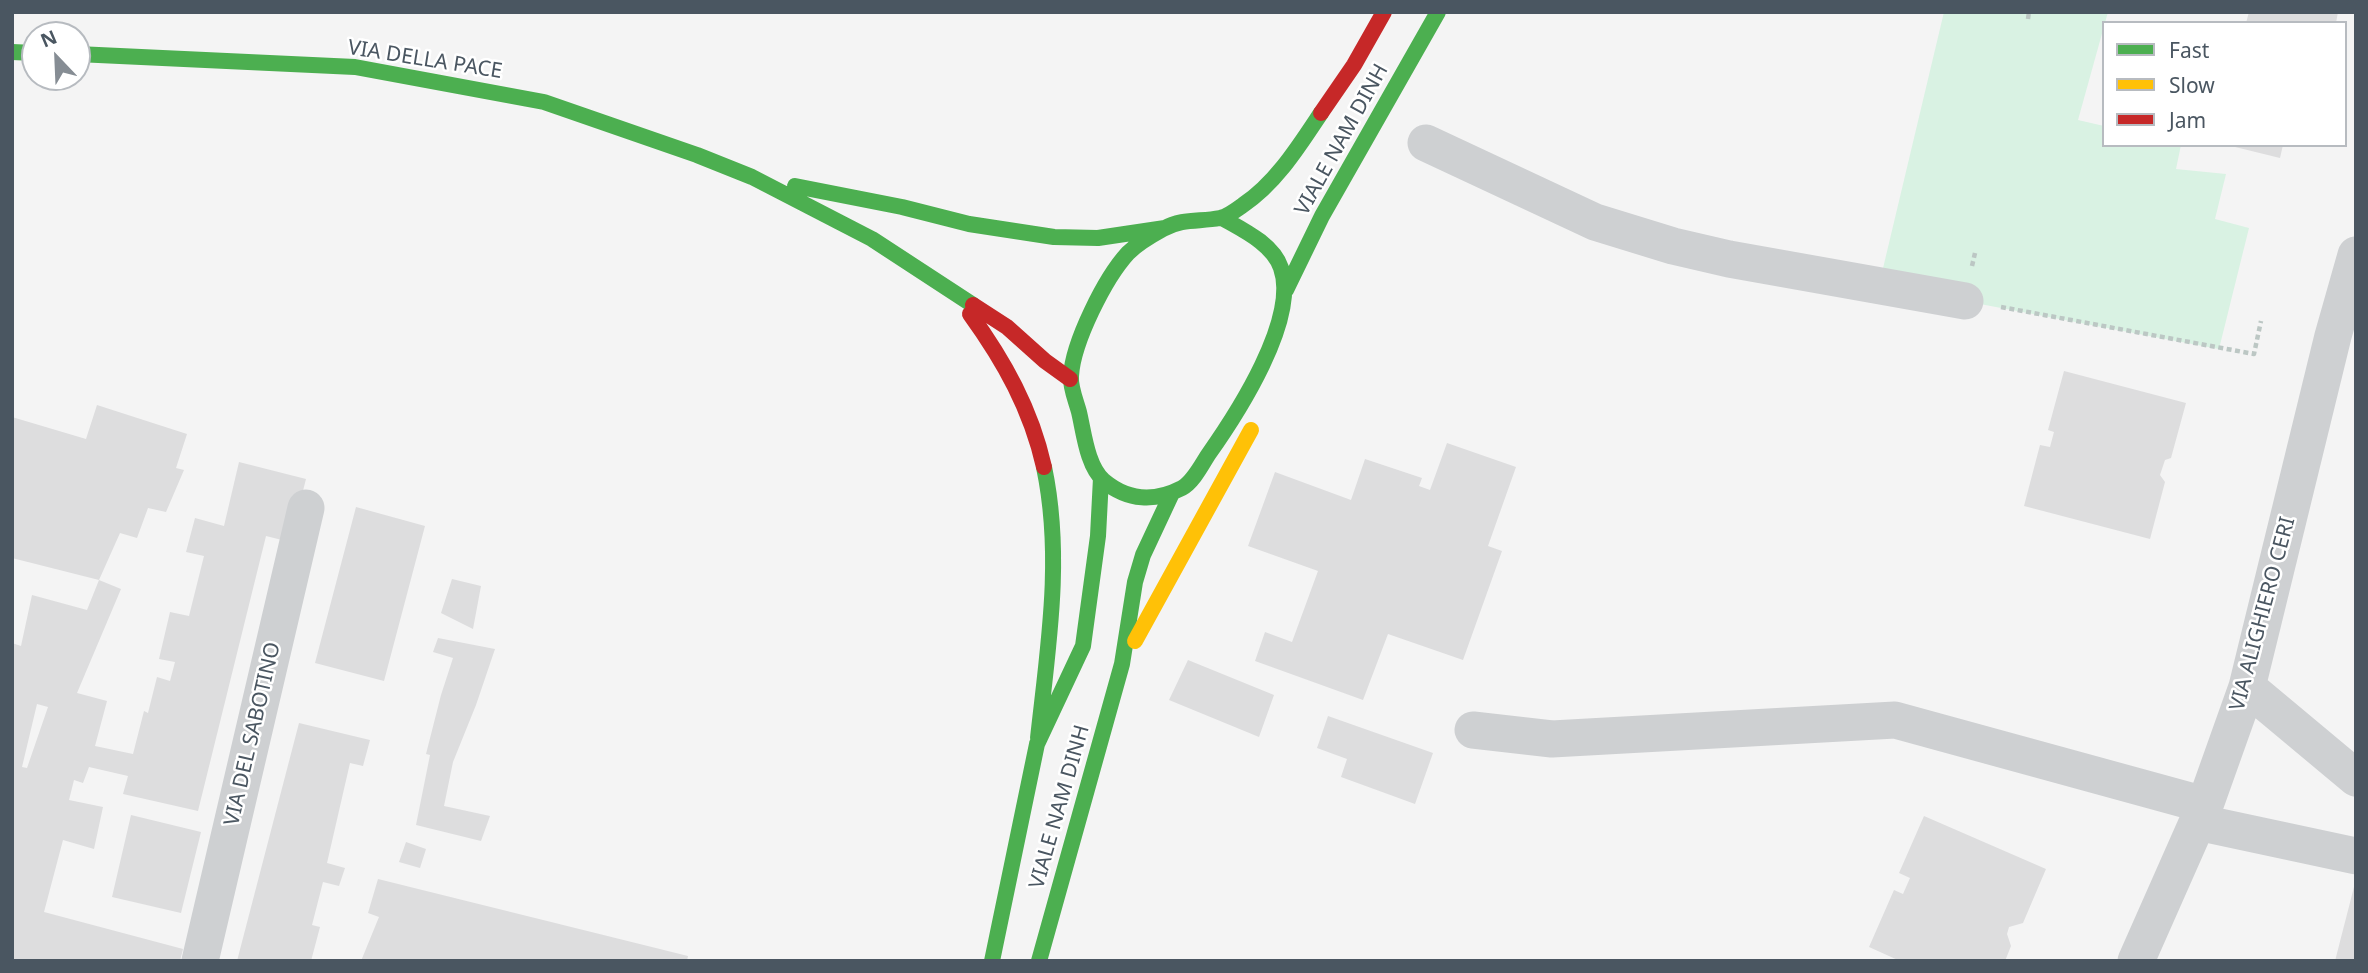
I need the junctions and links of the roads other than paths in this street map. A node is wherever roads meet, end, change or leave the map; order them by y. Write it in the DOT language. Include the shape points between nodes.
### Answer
graph roads {
  1 [pos="1384,12"];
  2 [pos="1438,12"];
  3 [pos="91,55"];
  4 [pos="1426,144"];
  5 [pos="752,177"];
  6 [pos="1222,218"];
  7 [pos="1165,228"];
  8 [pos="2356,255"];
  9 [pos="1286,289"];
  10 [pos="952,290"];
  11 [pos="1965,301"];
  12 [pos="1264,363"];
  13 [pos="1070,379"];
  14 [pos="1101,478"];
  15 [pos="1172,493"];
  16 [pos="306,508"];
  17 [pos="1122,664"];
  18 [pos="2247,687"];
  19 [pos="1474,730"];
  20 [pos="1037,744"];
  21 [pos="2356,778"];
  22 [pos="2201,814"];
  23 [pos="2356,856"];
  24 [pos="200,961"];
  25 [pos="992,961"];
  26 [pos="1039,961"];
  27 [pos="2136,961"];
  1 -- 6 [label="main road, VIALE NAM DINH" via="1287,163 1245,204"];
  2 -- 9 [label="main road, VIALE NAM DINH" via="1322,216"];
  3 -- 5 [label="main road, VIA DELLA PACE" via="355,67 446,82 544,102"];
  4 -- 11 [label="street" via="1595,222 1674,246"];
  5 -- 7 [label="main road" via="969,224 1054,237 1098,238"];
  5 -- 10 [label="main road" via="872,239"];
  6 -- 7 [label="main road" via="1192,219"];
  6 -- 9 [label="main road" via="1272,253"];
  7 -- 13 [label="main road" via="1129,252 1106,286 1075,352"];
  8 -- 18 [label="street, VIA ALIGHIERO CERI"];
  9 -- 12 [label="main road, VIALE NAM DINH"];
  10 -- 13 [label="main road" via="1007,327"];
  10 -- 20 [label="main road" via="996,350 1038,444 1053,525 1052,588"];
  12 -- 15 [label="main road, VIALE NAM DINH" via="1210,454 1187,485"];
  12 -- 17 [label="main road" via="1251,430"];
  13 -- 14 [label="main road"];
  14 -- 15 [label="main road" via="1135,498"];
  14 -- 20 [label="main road" via="1083,646"];
  15 -- 17 [label="main road" via="1143,555"];
  16 -- 24 [label="street, VIA DEL SABOTINO"];
  17 -- 26 [label="main road, VIALE NAM DINH"];
  18 -- 21 [label="street"];
  18 -- 22 [label="street, VIA ALIGHIERO CERI"];
  19 -- 22 [label="street" via="1552,739 1895,720"];
  20 -- 25 [label="main road, VIALE NAM DINH"];
  22 -- 23 [label="street"];
  22 -- 27 [label="street, VIA ALIGHIERO CERI"];
}
